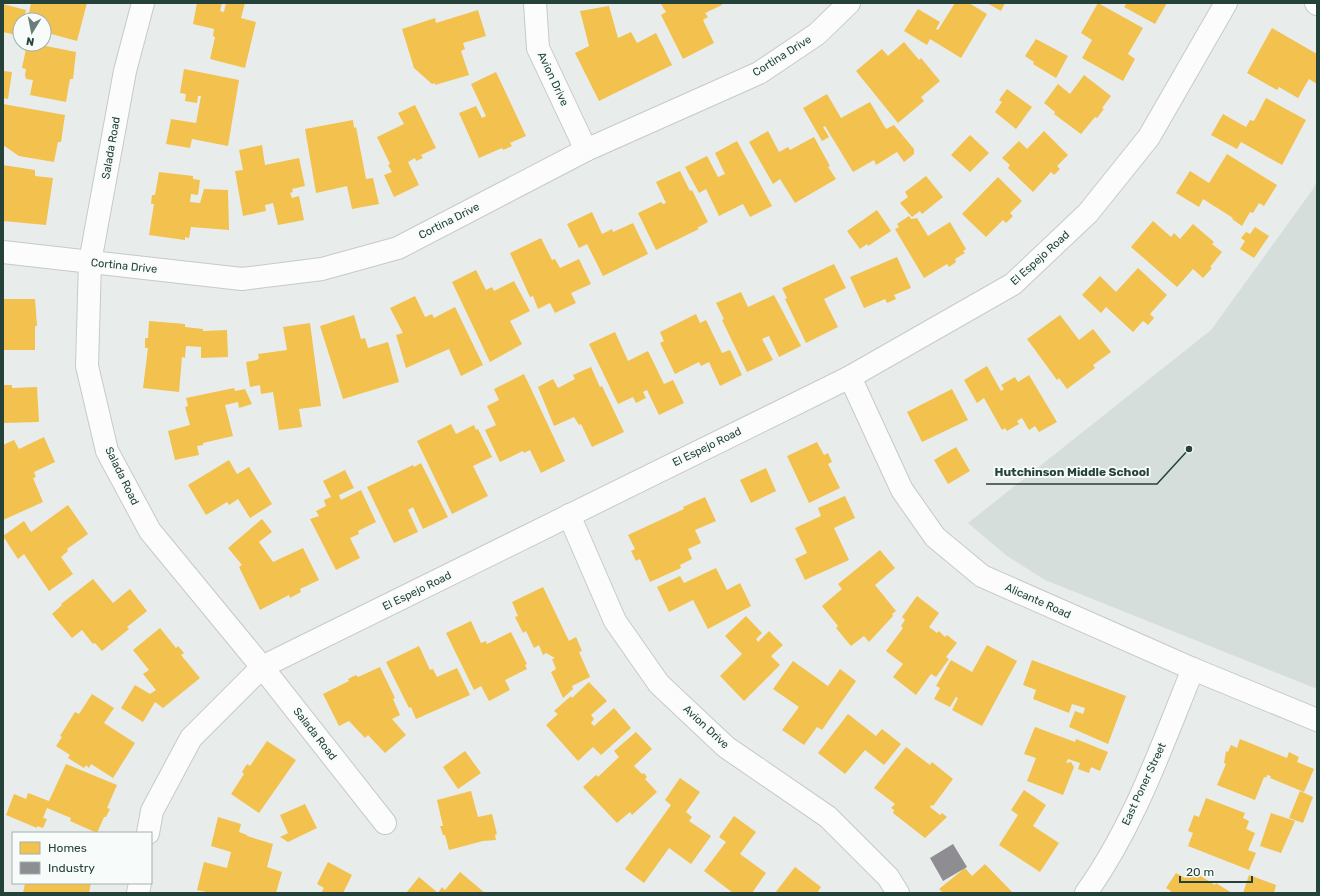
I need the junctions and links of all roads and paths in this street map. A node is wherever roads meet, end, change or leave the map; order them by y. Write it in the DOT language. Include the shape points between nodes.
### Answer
graph roads {
  1 [pos="143,3"];
  2 [pos="534,3"];
  3 [pos="849,3"];
  4 [pos="1226,3"];
  5 [pos="586,150"];
  6 [pos="3,252"];
  7 [pos="90,262"];
  8 [pos="850,377"];
  9 [pos="569,515"];
  10 [pos="262,667"];
  11 [pos="1193,669"];
  12 [pos="1317,720"];
  13 [pos="385,822"];
  14 [pos="148,832"];
  15 [pos="898,893"];
  16 [pos="1086,893"];
  1 -- 7 [label="street, Salada Road" via="125,71"];
  2 -- 5 [label="street, Avion Drive" via="538,48"];
  3 -- 5 [label="street, Cortina Drive" via="817,34 759,73"];
  4 -- 8 [label="street, El Espejo Road" via="1149,138 1088,213 1013,284"];
  5 -- 7 [label="street, Cortina Drive" via="398,248 322,269 242,279"];
  6 -- 7 [label="street, Cortina Drive"];
  7 -- 10 [label="street, Salada Road" via="87,366 107,451 150,530"];
  8 -- 9 [label="street, El Espejo Road"];
  8 -- 11 [label="street, Alicante Road" via="902,490 936,537 982,576"];
  9 -- 10 [label="street, El Espejo Road"];
  9 -- 15 [label="street, Avion Drive" via="615,621 659,684 726,747 828,817 888,877"];
  10 -- 13 [label="street, Salada Road"];
  10 -- 14 [label="street, El Espejo Road" via="191,738 152,811"];
  11 -- 12 [label="street, Alicante Road"];
  11 -- 16 [label="street, East Poner Street" via="1145,787 1101,872"];
}
